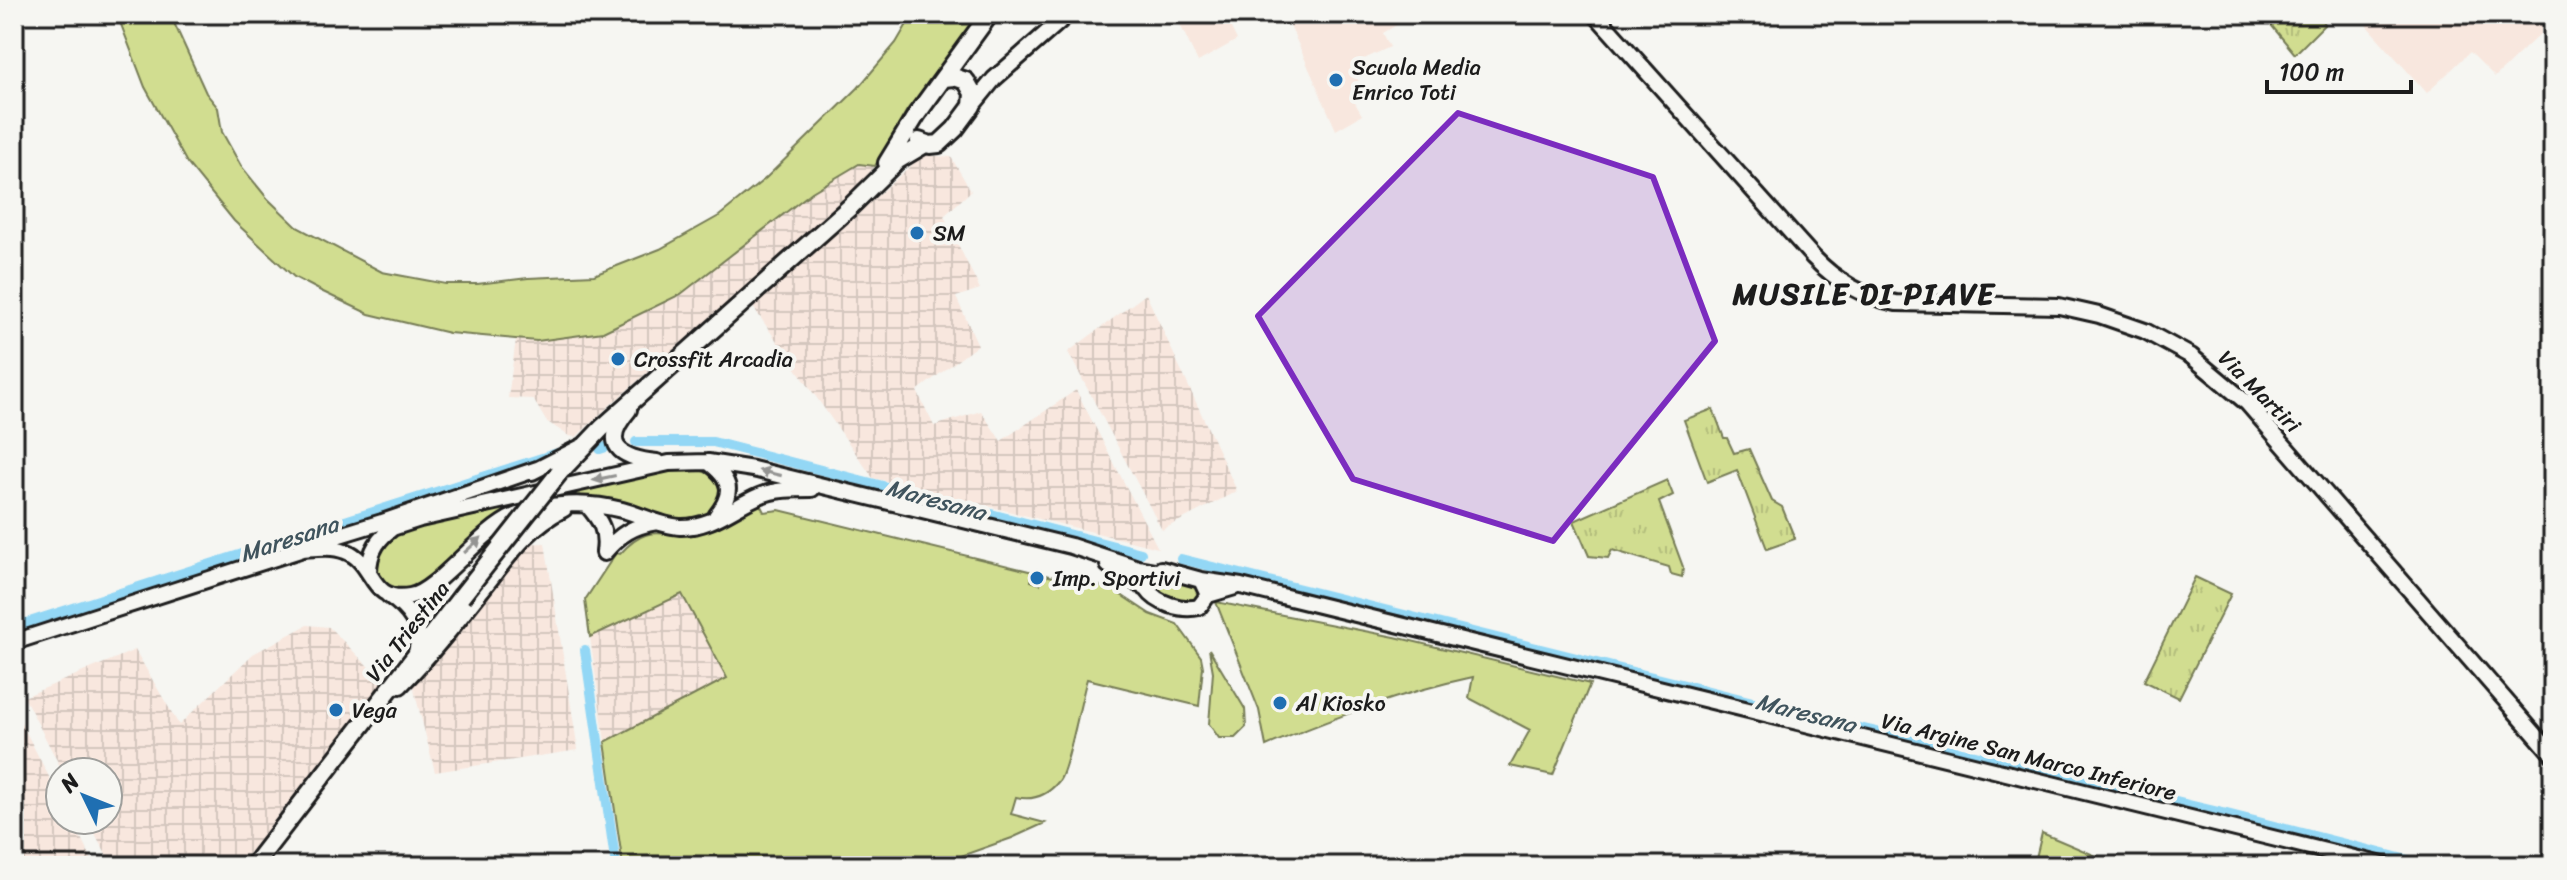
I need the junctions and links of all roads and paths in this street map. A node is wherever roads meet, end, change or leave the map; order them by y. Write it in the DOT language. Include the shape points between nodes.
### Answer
graph roads {
  1 [pos="1068,14"];
  2 [pos="1595,14"];
  3 [pos="987,16"];
  4 [pos="944,78"];
  5 [pos="994,79"];
  6 [pos="967,82"];
  7 [pos="972,106"];
  8 [pos="913,121"];
  9 [pos="925,144"];
  10 [pos="876,182"];
  11 [pos="649,386"];
  12 [pos="583,446"];
  13 [pos="708,462"];
  14 [pos="669,463"];
  15 [pos="831,488"];
  16 [pos="580,505"];
  17 [pos="713,520"];
  18 [pos="658,521"];
  19 [pos="396,524"];
  20 [pos="303,549"];
  21 [pos="1084,550"];
  22 [pos="1155,571"];
  23 [pos="369,573"];
  24 [pos="1201,580"];
  25 [pos="1241,586"];
  26 [pos="1147,589"];
  27 [pos="388,595"];
  28 [pos="1208,595"];
  29 [pos="14,642"];
  30 [pos="416,654"];
  31 [pos="368,717"];
  32 [pos="2553,755"];
  33 [pos="253,866"];
  34 [pos="2387,866"];
  1 -- 5 [label="street"];
  2 -- 32 [label="street, Via Martiri" via="1803,247 1846,286 1896,303 2059,306 2145,331 2202,364 2247,403"];
  3 -- 4 [label="main road"];
  3 -- 6 [label="main road"];
  4 -- 6 [label="main road"];
  4 -- 8 [label="main road"];
  5 -- 6 [label="street" via="983,85"];
  5 -- 7 [label="street"];
  6 -- 7 [label="main road"];
  7 -- 9 [label="main road, Via Triestina" via="947,139"];
  8 -- 9 [label="main road" via="914,136"];
  8 -- 10 [label="main road"];
  9 -- 10 [label="main road, Via Triestina" via="902,156"];
  10 -- 11 [label="main road, Via Triestina"];
  11 -- 12 [label="main road, Via Triestina"];
  11 -- 14 [label="street" via="616,427 614,442 638,460"];
  12 -- 19 [label="street" via="513,481"];
  12 -- 30 [label="main road, Via Triestina, bridge"];
  13 -- 14 [label="street, Via Argine San Marco Inferiore"];
  15 -- 13 [label="street, Via Argine San Marco Inferiore, one-way"];
  13 -- 17 [label="street" via="728,486 727,502"];
  14 -- 19 [label="street, one-way"];
  15 -- 17 [label="street" via="761,495"];
  15 -- 21 [label="street, Via Argine San Marco Inferiore"];
  16 -- 18 [label="street"];
  16 -- 18 [label="street" via="600,520 604,553 631,528"];
  27 -- 16 [label="street, one-way" via="423,592 481,538 514,516"];
  16 -- 31 [label="street" via="547,517 526,534 427,659"];
  17 -- 18 [label="street" via="680,527"];
  19 -- 20 [label="street"];
  19 -- 23 [label="street" via="371,552"];
  20 -- 23 [label="street" via="347,551"];
  20 -- 29 [label="street"];
  21 -- 22 [label="street, Via Argine San Marco Inferiore"];
  21 -- 26 [label="street, Via Argine San Marco Inferiore"];
  22 -- 24 [label="street, Via Argine San Marco Inferiore"];
  22 -- 26 [label="street"];
  23 -- 27 [label="street"];
  24 -- 25 [label="street, Via Argine San Marco Inferiore"];
  24 -- 28 [label="street"];
  25 -- 28 [label="street, Via Argine San Marco Inferiore"];
  25 -- 34 [label="street, Via Argine San Marco Inferiore"];
  26 -- 28 [label="street, Via Argine San Marco Inferiore" via="1157,599 1185,609 1199,607"];
  27 -- 30 [label="street" via="416,622"];
  30 -- 31 [label="main road, Via Triestina"];
  31 -- 33 [label="main road, Via Triestina"];
}
